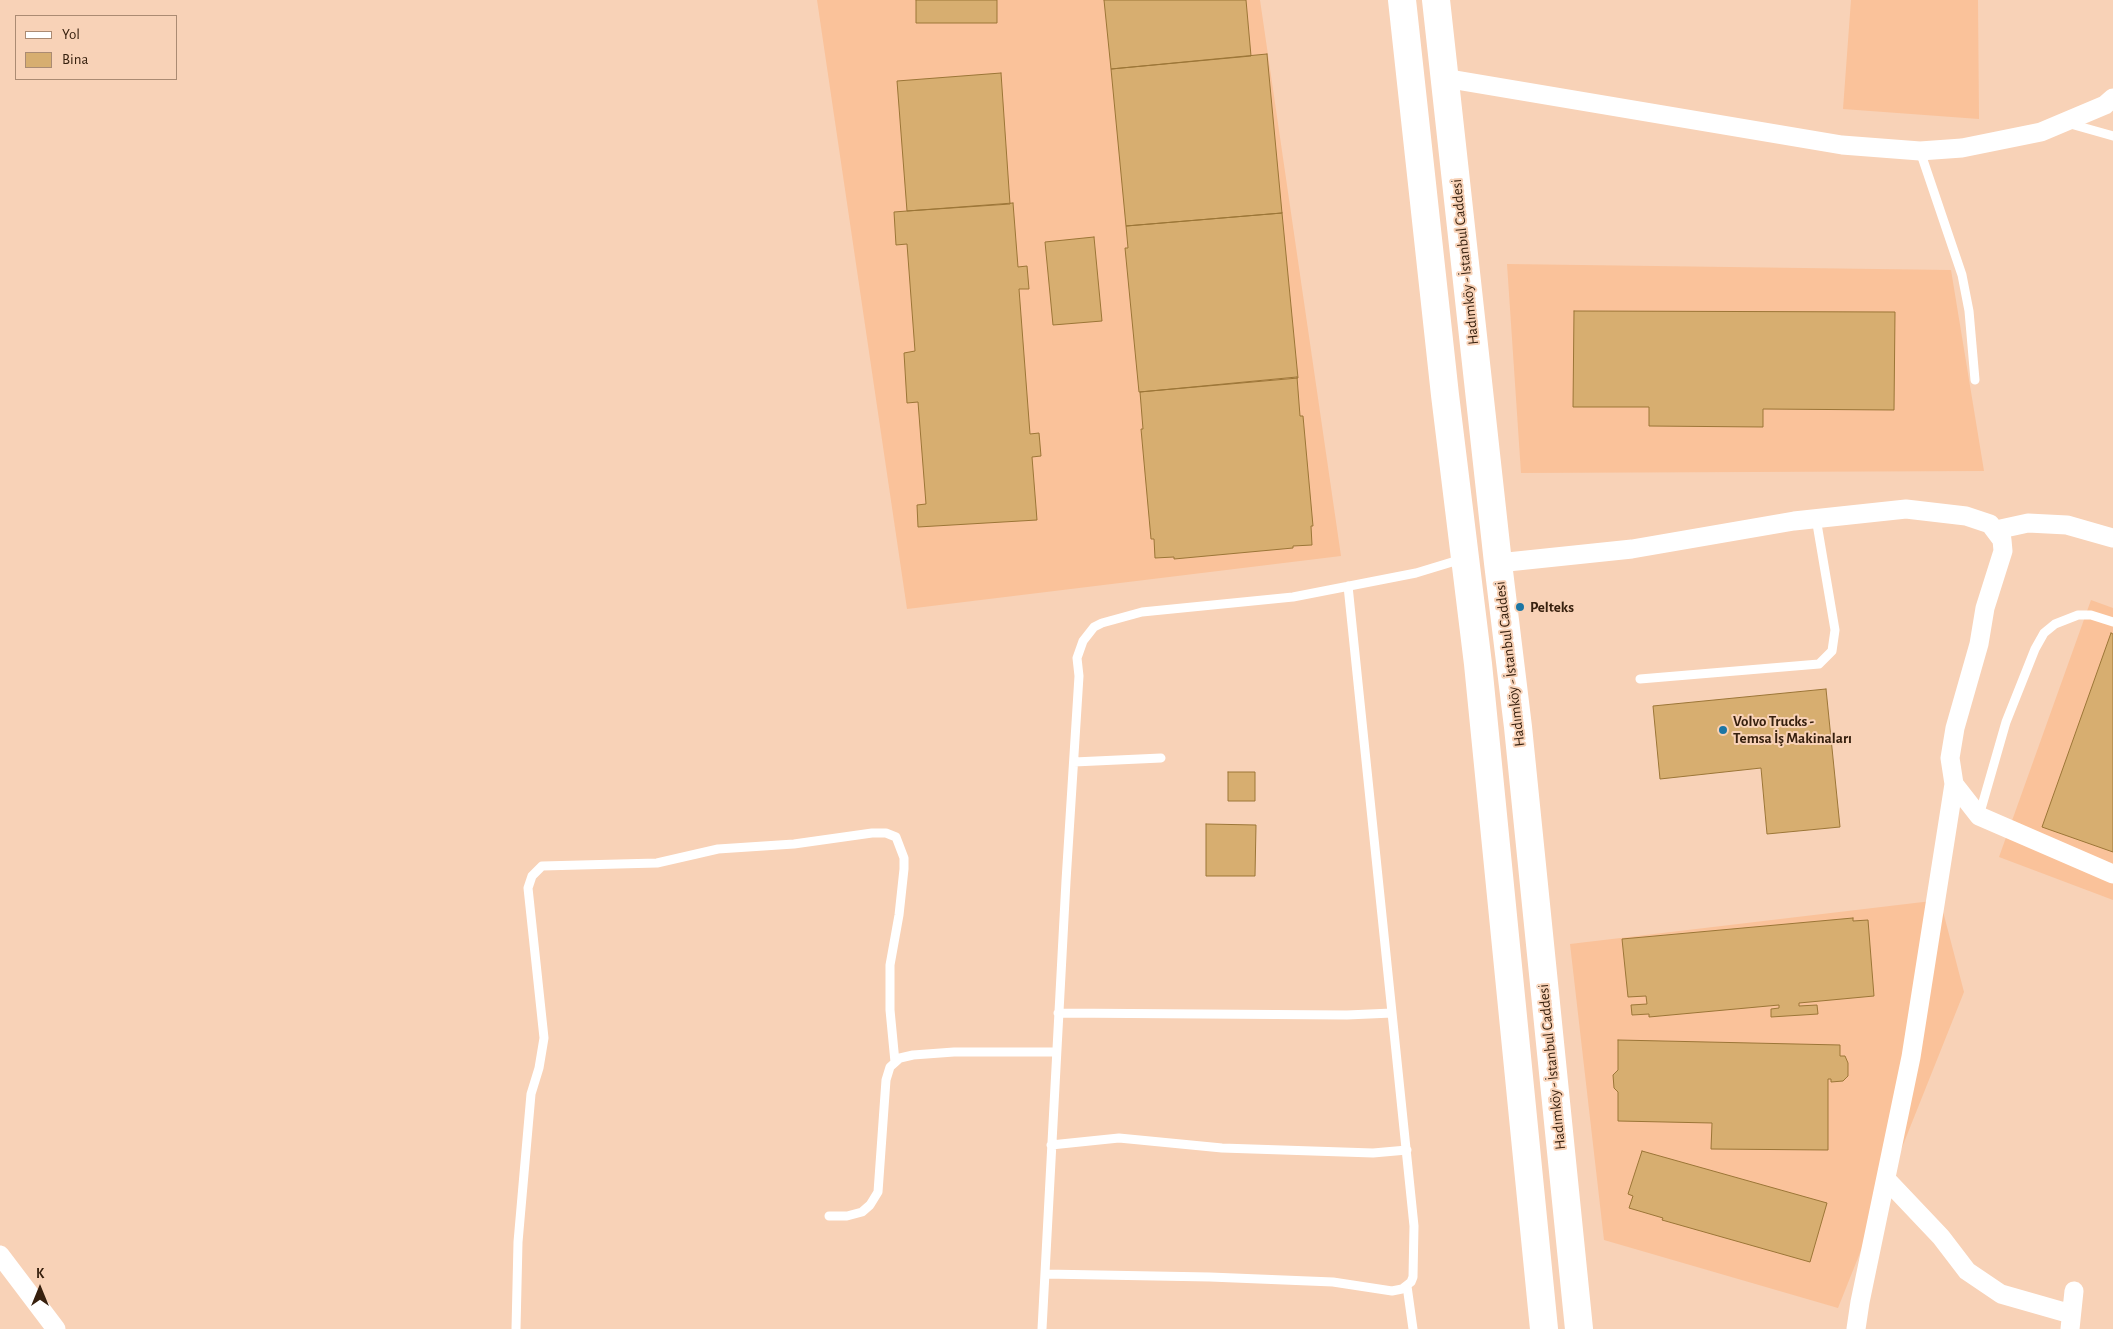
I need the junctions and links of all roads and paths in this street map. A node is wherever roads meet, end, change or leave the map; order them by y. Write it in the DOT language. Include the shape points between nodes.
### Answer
graph roads {
  1 [pos="1402,0"];
  2 [pos="1436,0"];
  3 [pos="1444,78"];
  4 [pos="2113,98"];
  5 [pos="2064,122"];
  6 [pos="2113,136"];
  7 [pos="1920,150"];
  8 [pos="1975,380"];
  9 [pos="1816,518"];
  10 [pos="1996,530"];
  11 [pos="2113,538"];
  12 [pos="1465,558"];
  13 [pos="1498,563"];
  14 [pos="1348,586"];
  15 [pos="2113,622"];
  16 [pos="1640,678"];
  17 [pos="1161,758"];
  18 [pos="1074,762"];
  19 [pos="1954,784"];
  20 [pos="1979,816"];
  21 [pos="2113,874"];
  22 [pos="1058,1013"];
  23 [pos="1392,1013"];
  24 [pos="1056,1052"];
  25 [pos="895,1062"];
  26 [pos="1051,1145"];
  27 [pos="1406,1150"];
  28 [pos="1886,1179"];
  29 [pos="830,1216"];
  30 [pos="0,1255"];
  31 [pos="1044,1274"];
  32 [pos="1407,1286"];
  33 [pos="2074,1291"];
  34 [pos="2070,1321"];
  35 [pos="56,1329"];
  36 [pos="516,1329"];
  37 [pos="1042,1329"];
  38 [pos="1413,1329"];
  39 [pos="1544,1329"];
  40 [pos="1579,1329"];
  41 [pos="1856,1329"];
  1 -- 12 [label="main road"];
  2 -- 3 [label="main road, Hadımköy - İstanbul Caddesi"];
  3 -- 7 [label="street" via="1842,145"];
  3 -- 13 [label="main road, Hadımköy - İstanbul Caddesi"];
  4 -- 5 [label="street"];
  5 -- 6 [label="lane"];
  5 -- 7 [label="street" via="2041,132 1962,148"];
  7 -- 8 [label="lane" via="1962,276 1969,311"];
  9 -- 10 [label="street" via="1906,509 1966,516 1985,522"];
  9 -- 13 [label="street" via="1632,549"];
  9 -- 16 [label="lane" via="1835,630 1832,651 1819,664"];
  10 -- 11 [label="street" via="2028,523 2067,525"];
  10 -- 19 [label="street" via="2002,540 2003,551 1955,728 1950,758"];
  12 -- 14 [label="lane" via="1416,573"];
  12 -- 39 [label="main road"];
  13 -- 40 [label="main road, Hadımköy - İstanbul Caddesi" via="1518,727"];
  14 -- 18 [label="lane" via="1292,597 1142,612 1094,628 1083,641 1078,658"];
  14 -- 23 [label="lane"];
  15 -- 20 [label="lane" via="2078,616 2055,624 2044,634 2006,722"];
  17 -- 18 [label="lane"];
  18 -- 22 [label="lane"];
  19 -- 20 [label="street"];
  19 -- 28 [label="street" via="1911,1057"];
  20 -- 21 [label="street"];
  22 -- 23 [label="lane"];
  22 -- 24 [label="lane"];
  23 -- 27 [label="lane"];
  24 -- 25 [label="lane" via="954,1052 907,1056"];
  24 -- 26 [label="lane"];
  25 -- 29 [label="lane" via="886,1080 878,1192 862,1212"];
  25 -- 36 [label="lane" via="890,965 904,869 904,858 896,837 886,833 858,834 794,844 718,849 657,863 542,866 532,876 528,888 544,1038 530,1104 518,1242"];
  26 -- 27 [label="lane" via="1120,1138 1222,1148 1373,1153"];
  26 -- 31 [label="lane"];
  27 -- 32 [label="lane" via="1414,1226 1414,1271"];
  28 -- 34 [label="street" via="1941,1237 1967,1271 2001,1294"];
  28 -- 41 [label="street"];
  30 -- 35 [label="street"];
  31 -- 32 [label="lane" via="1333,1282 1392,1291"];
  31 -- 37 [label="lane"];
  32 -- 38 [label="lane"];
  33 -- 34 [label="street"];
}
